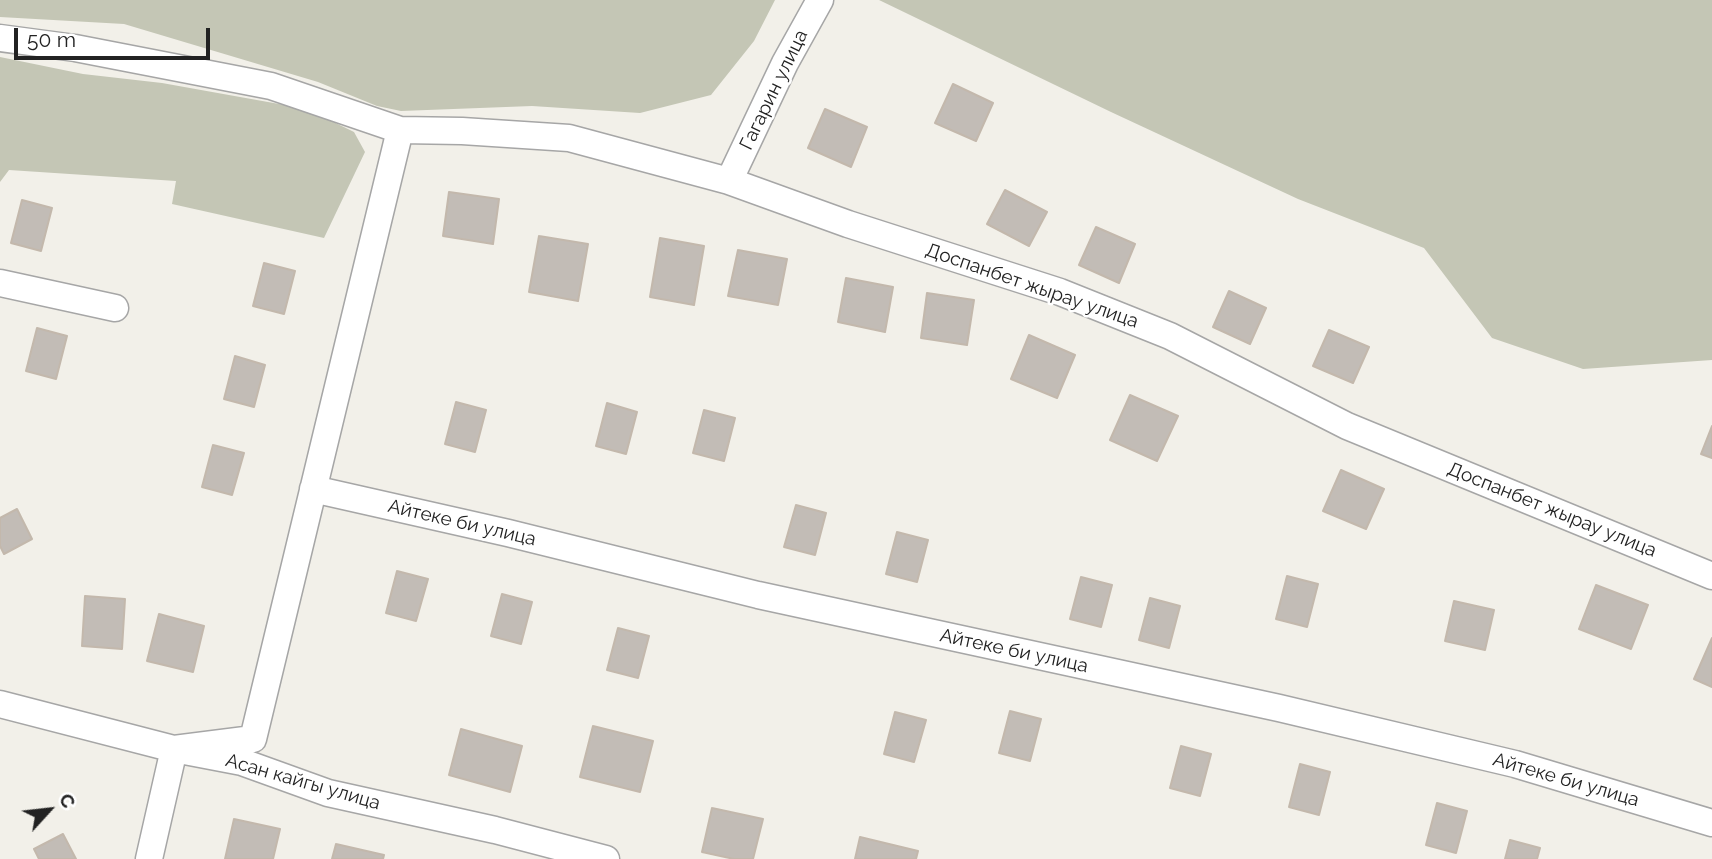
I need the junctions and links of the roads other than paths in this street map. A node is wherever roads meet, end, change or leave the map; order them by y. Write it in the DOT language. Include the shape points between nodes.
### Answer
graph roads {
  1 [pos="820,0"];
  2 [pos="0,38"];
  3 [pos="400,130"];
  4 [pos="729,181"];
  5 [pos="0,284"];
  6 [pos="115,308"];
  7 [pos="313,489"];
  8 [pos="1712,576"];
  9 [pos="0,704"];
  10 [pos="174,749"];
  11 [pos="1712,823"];
  12 [pos="149,859"];
  13 [pos="606,859"];
  1 -- 4 [label="street, Гагарин улица"];
  2 -- 3 [label="street, Доспанбет жырау улица" via="271,86"];
  3 -- 4 [label="street, Доспанбет жырау улица" via="569,138"];
  3 -- 7 [label="street"];
  4 -- 8 [label="street, Доспанбет жырау улица" via="1072,296 1170,336 1347,426"];
  5 -- 6 [label="street"];
  7 -- 10 [label="street" via="253,739"];
  7 -- 11 [label="street, Айтеке би улица" via="758,595 1515,764"];
  9 -- 10 [label="street, Асан кайгы улица"];
  10 -- 12 [label="street"];
  10 -- 13 [label="street, Асан кайгы улица" via="242,762 328,793"];
}
